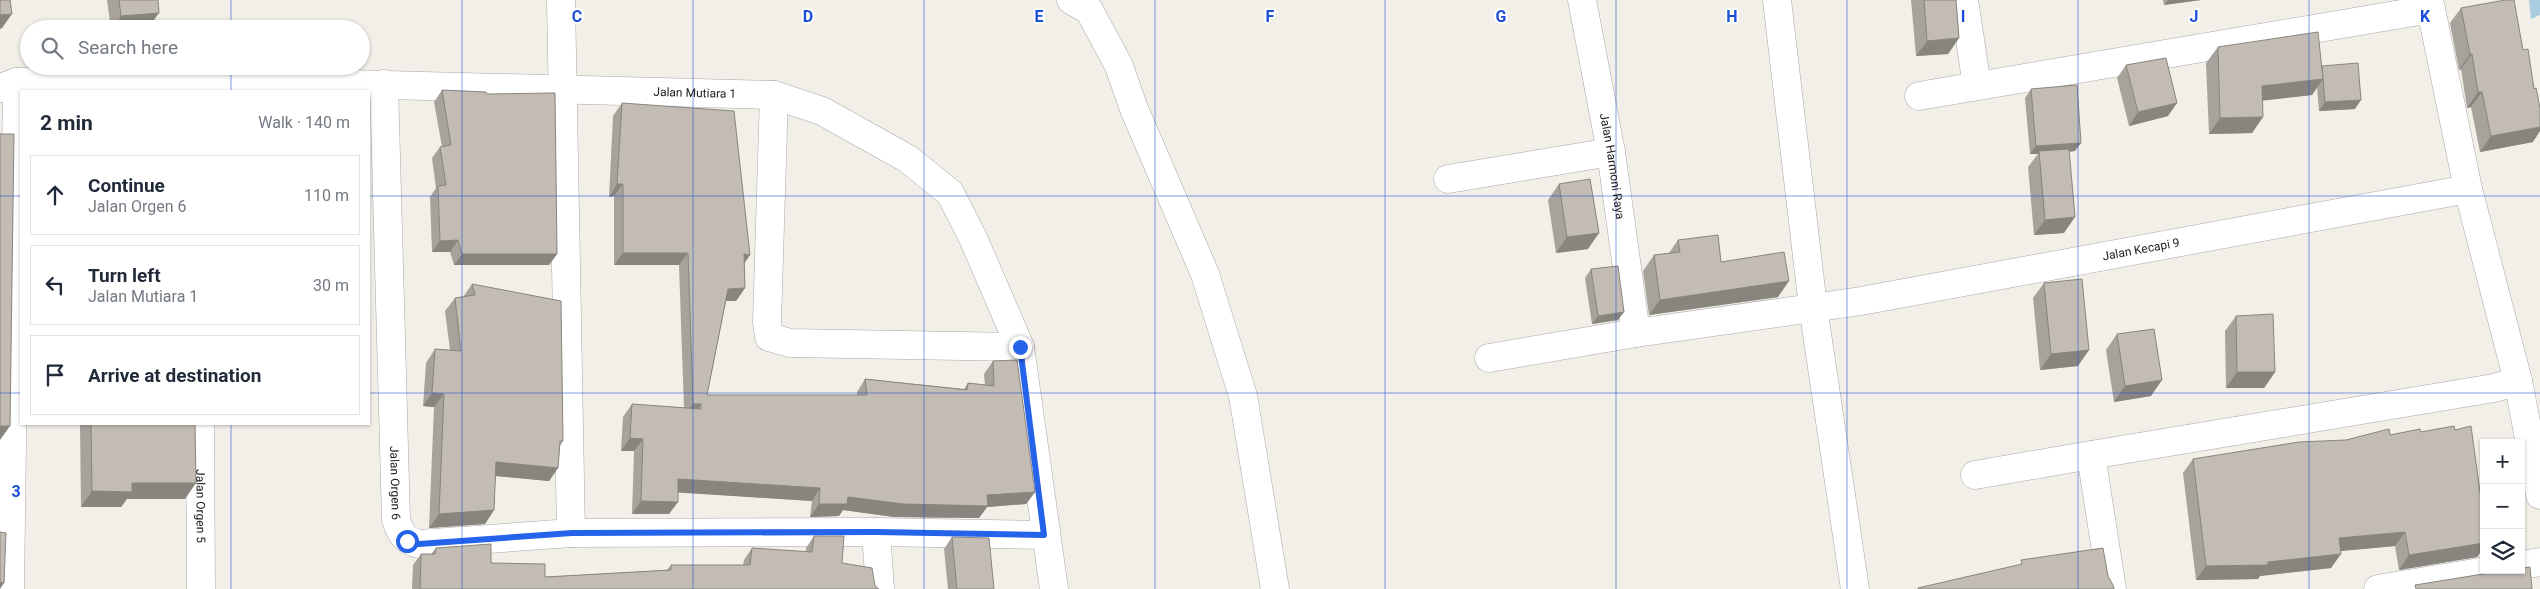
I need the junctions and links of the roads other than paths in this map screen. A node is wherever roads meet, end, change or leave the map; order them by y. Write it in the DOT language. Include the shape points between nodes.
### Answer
graph roads {
  1 [pos="561,0"];
  2 [pos="1071,0"];
  3 [pos="1582,0"];
  4 [pos="1777,0"];
  5 [pos="1964,0"];
  6 [pos="2430,4"];
  7 [pos="384,84"];
  8 [pos="9,85"];
  9 [pos="197,86"];
  10 [pos="1977,86"];
  11 [pos="563,91"];
  12 [pos="774,95"];
  13 [pos="1919,96"];
  14 [pos="1611,152"];
  15 [pos="1448,179"];
  16 [pos="2468,189"];
  17 [pos="1813,307"];
  18 [pos="1636,333"];
  19 [pos="1020,347"];
  20 [pos="1489,358"];
  21 [pos="2518,380"];
  22 [pos="200,425"];
  23 [pos="2091,455"];
  24 [pos="1975,476"];
  25 [pos="2540,494"];
  26 [pos="876,532"];
  27 [pos="572,533"];
  28 [pos="1044,535"];
  29 [pos="2540,562"];
  30 [pos="2525,564"];
  31 [pos="2480,572"];
  32 [pos="10,589"];
  33 [pos="201,589"];
  34 [pos="880,589"];
  35 [pos="1054,589"];
  36 [pos="1275,589"];
  37 [pos="1854,589"];
  38 [pos="2112,589"];
  39 [pos="2378,589"];
  1 -- 11 [label="street"];
  2 -- 36 [label="street" via="1088,10 1119,66 1205,274 1244,396"];
  3 -- 14 [label="street, Jalan Harmoni Raya"];
  4 -- 17 [label="street"];
  5 -- 10 [label="street"];
  6 -- 10 [label="street"];
  6 -- 16 [label="street"];
  7 -- 9 [label="street, Jalan Mutiara 1"];
  7 -- 11 [label="street, Jalan Mutiara 1"];
  7 -- 27 [label="street, Jalan Orgen 6" via="396,520 401,535 407,541 419,544"];
  8 -- 9 [label="street, Jalan Mutiara 1"];
  8 -- 32 [label="street"];
  10 -- 13 [label="street"];
  11 -- 12 [label="street, Jalan Mutiara 1"];
  11 -- 27 [label="street"];
  12 -- 19 [label="street, Jalan Mutiara 1" via="822,111 891,149 950,193"];
  12 -- 19 [label="street" via="766,322 769,337 790,343"];
  14 -- 15 [label="street"];
  14 -- 18 [label="street, Jalan Harmoni Raya"];
  16 -- 17 [label="street, Jalan Kecapi 9"];
  16 -- 21 [label="street"];
  17 -- 18 [label="street, Jalan Kecapi 9"];
  17 -- 37 [label="street"];
  18 -- 20 [label="street, Jalan Kecapi 9"];
  19 -- 28 [label="street, Jalan Mutiara 1"];
  21 -- 23 [label="street" via="2494,388"];
  21 -- 25 [label="street"];
  22 -- 33 [label="street, Jalan Orgen 5"];
  23 -- 24 [label="street"];
  23 -- 38 [label="street"];
  26 -- 27 [label="street, Jalan Orgen 6"];
  26 -- 28 [label="street, Jalan Orgen 6"];
  26 -- 34 [label="street"];
  28 -- 35 [label="street, Jalan Mutiara 1"];
  29 -- 30 [label="street"];
  31 -- 39 [label="street"];
}
